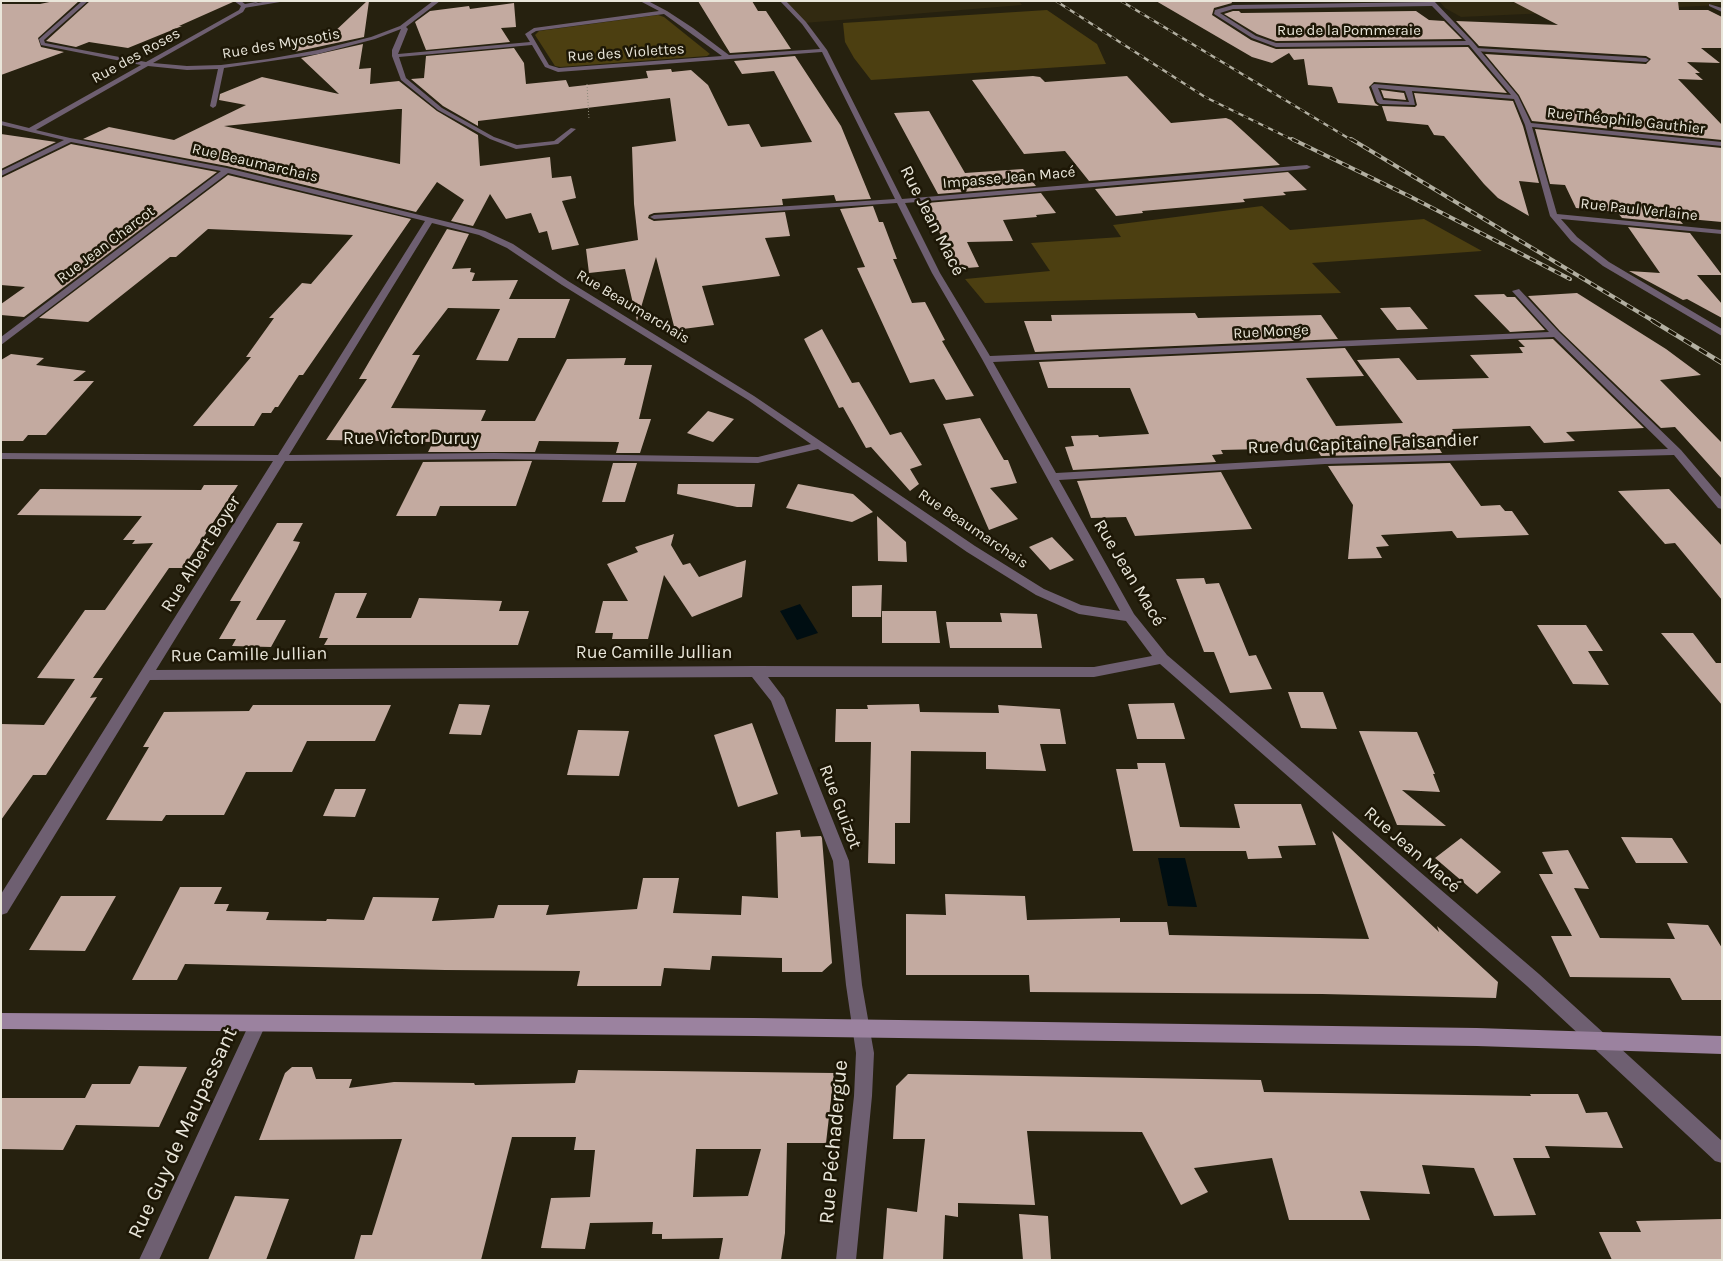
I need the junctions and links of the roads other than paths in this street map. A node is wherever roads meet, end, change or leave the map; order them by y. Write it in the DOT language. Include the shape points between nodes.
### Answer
graph roads {
  1 [pos="85,1"];
  2 [pos="237,1"];
  3 [pos="258,1"];
  4 [pos="283,1"];
  5 [pos="437,1"];
  6 [pos="643,1"];
  7 [pos="783,1"];
  8 [pos="1433,3"];
  9 [pos="244,6"];
  10 [pos="1711,6"];
  11 [pos="1722,10"];
  12 [pos="666,12"];
  13 [pos="402,27"];
  14 [pos="388,34"];
  15 [pos="402,36"];
  16 [pos="533,43"];
  17 [pos="1470,43"];
  18 [pos="353,44"];
  19 [pos="824,50"];
  20 [pos="1476,50"];
  21 [pos="395,53"];
  22 [pos="727,57"];
  23 [pos="1646,60"];
  24 [pos="147,64"];
  25 [pos="221,67"];
  26 [pos="1408,89"];
  27 [pos="1516,96"];
  28 [pos="213,106"];
  29 [pos="1,123"];
  30 [pos="1528,125"];
  31 [pos="573,129"];
  32 [pos="30,130"];
  33 [pos="70,140"];
  34 [pos="1722,144"];
  35 [pos="1307,167"];
  36 [pos="227,170"];
  37 [pos="1,174"];
  38 [pos="900,201"];
  39 [pos="1554,216"];
  40 [pos="654,217"];
  41 [pos="430,219"];
  42 [pos="1722,232"];
  43 [pos="1516,291"];
  44 [pos="1722,333"];
  45 [pos="1556,334"];
  46 [pos="1,342"];
  47 [pos="987,359"];
  48 [pos="820,445"];
  49 [pos="1677,452"];
  50 [pos="1,456"];
  51 [pos="282,458"];
  52 [pos="1051,477"];
  53 [pos="1722,505"];
  54 [pos="1130,617"];
  55 [pos="1162,659"];
  56 [pos="755,671"];
  57 [pos="146,675"];
  58 [pos="1,908"];
  59 [pos="1,1021"];
  60 [pos="258,1024"];
  61 [pos="861,1028"];
  62 [pos="1599,1040"];
  63 [pos="1722,1045"];
  64 [pos="1722,1154"];
  65 [pos="149,1260"];
  66 [pos="846,1260"];
  1 -- 24 [label="street, Rue des Myosotis" via="41,40 44,44"];
  2 -- 9 [label="street"];
  3 -- 9 [label="street"];
  4 -- 9 [label="street"];
  5 -- 13 [label="street"];
  6 -- 12 [label="street"];
  7 -- 19 [label="street, Rue Jean Macé"];
  8 -- 17 [label="street"];
  8 -- 17 [label="street, Rue de la Pommeraie" via="1233,8 1217,11 1217,14 1254,37 1276,45"];
  9 -- 24 [label="street, Rue des Roses" via="241,11"];
  10 -- 11 [label="street"];
  12 -- 16 [label="street, Rue des Violettes" via="534,30 528,34"];
  12 -- 22 [label="street"];
  13 -- 14 [label="street"];
  13 -- 15 [label="street" via="405,29"];
  14 -- 15 [label="street"];
  14 -- 18 [label="street, Rue des Myosotis"];
  15 -- 21 [label="street"];
  16 -- 21 [label="street"];
  16 -- 22 [label="street, Rue des Violettes" via="547,66 558,70"];
  17 -- 20 [label="street"];
  18 -- 21 [label="street" via="381,41 388,43"];
  18 -- 25 [label="street, Rue des Myosotis"];
  19 -- 22 [label="street, Rue des Violettes"];
  19 -- 38 [label="street, Rue Jean Macé"];
  20 -- 23 [label="street"];
  20 -- 27 [label="street"];
  21 -- 31 [label="street" via="403,79 440,109 492,138 516,148 556,143"];
  24 -- 25 [label="street, Rue des Myosotis"];
  24 -- 32 [label="street, Rue des Roses"];
  25 -- 28 [label="street"];
  26 -- 26 [label="street" via="1383,87 1374,86 1380,102 1413,104"];
  26 -- 27 [label="street"];
  27 -- 30 [label="street"];
  29 -- 32 [label="street, Rue Beaumarchais"];
  30 -- 34 [label="street, Rue Théophile Gauthier"];
  30 -- 39 [label="street"];
  32 -- 33 [label="street, Rue Beaumarchais"];
  33 -- 36 [label="street, Rue Beaumarchais"];
  33 -- 37 [label="street"];
  35 -- 38 [label="street, Impasse Jean Macé"];
  36 -- 41 [label="street, Rue Beaumarchais"];
  36 -- 46 [label="street, Rue Jean Charcot"];
  38 -- 40 [label="street, Impasse Jean Macé"];
  38 -- 47 [label="street, Rue Jean Macé" via="936,273"];
  39 -- 42 [label="street, Rue Paul Verlaine"];
  39 -- 44 [label="street" via="1574,239 1606,264"];
  41 -- 48 [label="street, Rue Beaumarchais" via="482,233 510,246"];
  41 -- 51 [label="street, Rue Albert Boyer"];
  43 -- 45 [label="street"];
  45 -- 47 [label="street, Rue Monge"];
  45 -- 49 [label="street"];
  47 -- 52 [label="street, Rue Jean Macé"];
  48 -- 51 [label="street, Rue Victor Duruy" via="758,460 494,456"];
  48 -- 54 [label="street, Rue Beaumarchais" via="971,549 1040,592 1079,610"];
  49 -- 52 [label="street, Rue du Capitaine Faisandier" via="1326,461"];
  49 -- 53 [label="street"];
  50 -- 51 [label="street, Rue Victor Duruy"];
  51 -- 57 [label="street, Rue Albert Boyer"];
  52 -- 54 [label="street, Rue Jean Macé"];
  54 -- 55 [label="street, Rue Jean Macé"];
  55 -- 56 [label="street, Rue Camille Jullian" via="1094,672"];
  55 -- 62 [label="street, Rue Jean Macé"];
  56 -- 57 [label="street, Rue Camille Jullian"];
  56 -- 61 [label="street, Rue Guizot" via="777,698 841,861"];
  57 -- 58 [label="street, Rue Albert Boyer"];
  59 -- 60 [label="main road"];
  60 -- 61 [label="main road"];
  60 -- 65 [label="street, Rue Guy de Maupassant"];
  61 -- 62 [label="main road"];
  61 -- 66 [label="street, Rue Péchadergue" via="865,1053 863,1096"];
  62 -- 63 [label="main road"];
  62 -- 64 [label="street, Rue Jean Macé"];
}
